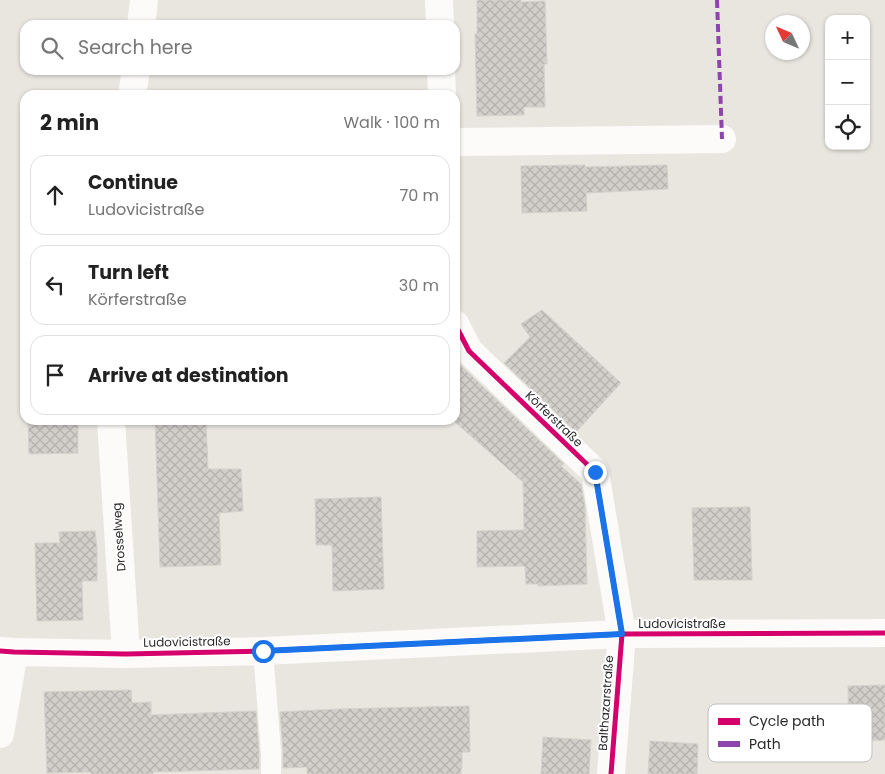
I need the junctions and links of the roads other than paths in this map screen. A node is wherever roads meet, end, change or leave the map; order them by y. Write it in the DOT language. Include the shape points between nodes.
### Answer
graph roads {
  1 [pos="144,0"];
  2 [pos="439,0"];
  3 [pos="142,20"];
  4 [pos="440,20"];
  5 [pos="135,75"];
  6 [pos="441,75"];
  7 [pos="133,90"];
  8 [pos="442,90"];
  9 [pos="722,139"];
  10 [pos="460,142"];
  11 [pos="460,334"];
  12 [pos="111,425"];
  13 [pos="885,633"];
  14 [pos="622,634"];
  15 [pos="263,651"];
  16 [pos="7,652"];
  17 [pos="126,654"];
  18 [pos="0,734"];
  19 [pos="271,774"];
  20 [pos="611,774"];
  1 -- 3 [label="street"];
  2 -- 4 [label="street"];
  5 -- 7 [label="street"];
  6 -- 8 [label="street"];
  9 -- 10 [label="street"];
  11 -- 14 [label="street, Körferstraße" via="469,351 595,472"];
  12 -- 17 [label="street, Drosselweg"];
  13 -- 14 [label="street, Ludovicistraße"];
  14 -- 15 [label="street, Ludovicistraße"];
  14 -- 20 [label="street, Balthazarstraße"];
  15 -- 17 [label="street, Ludovicistraße"];
  15 -- 19 [label="lane"];
  16 -- 17 [label="street, Ludovicistraße"];
  16 -- 18 [label="street"];
}
